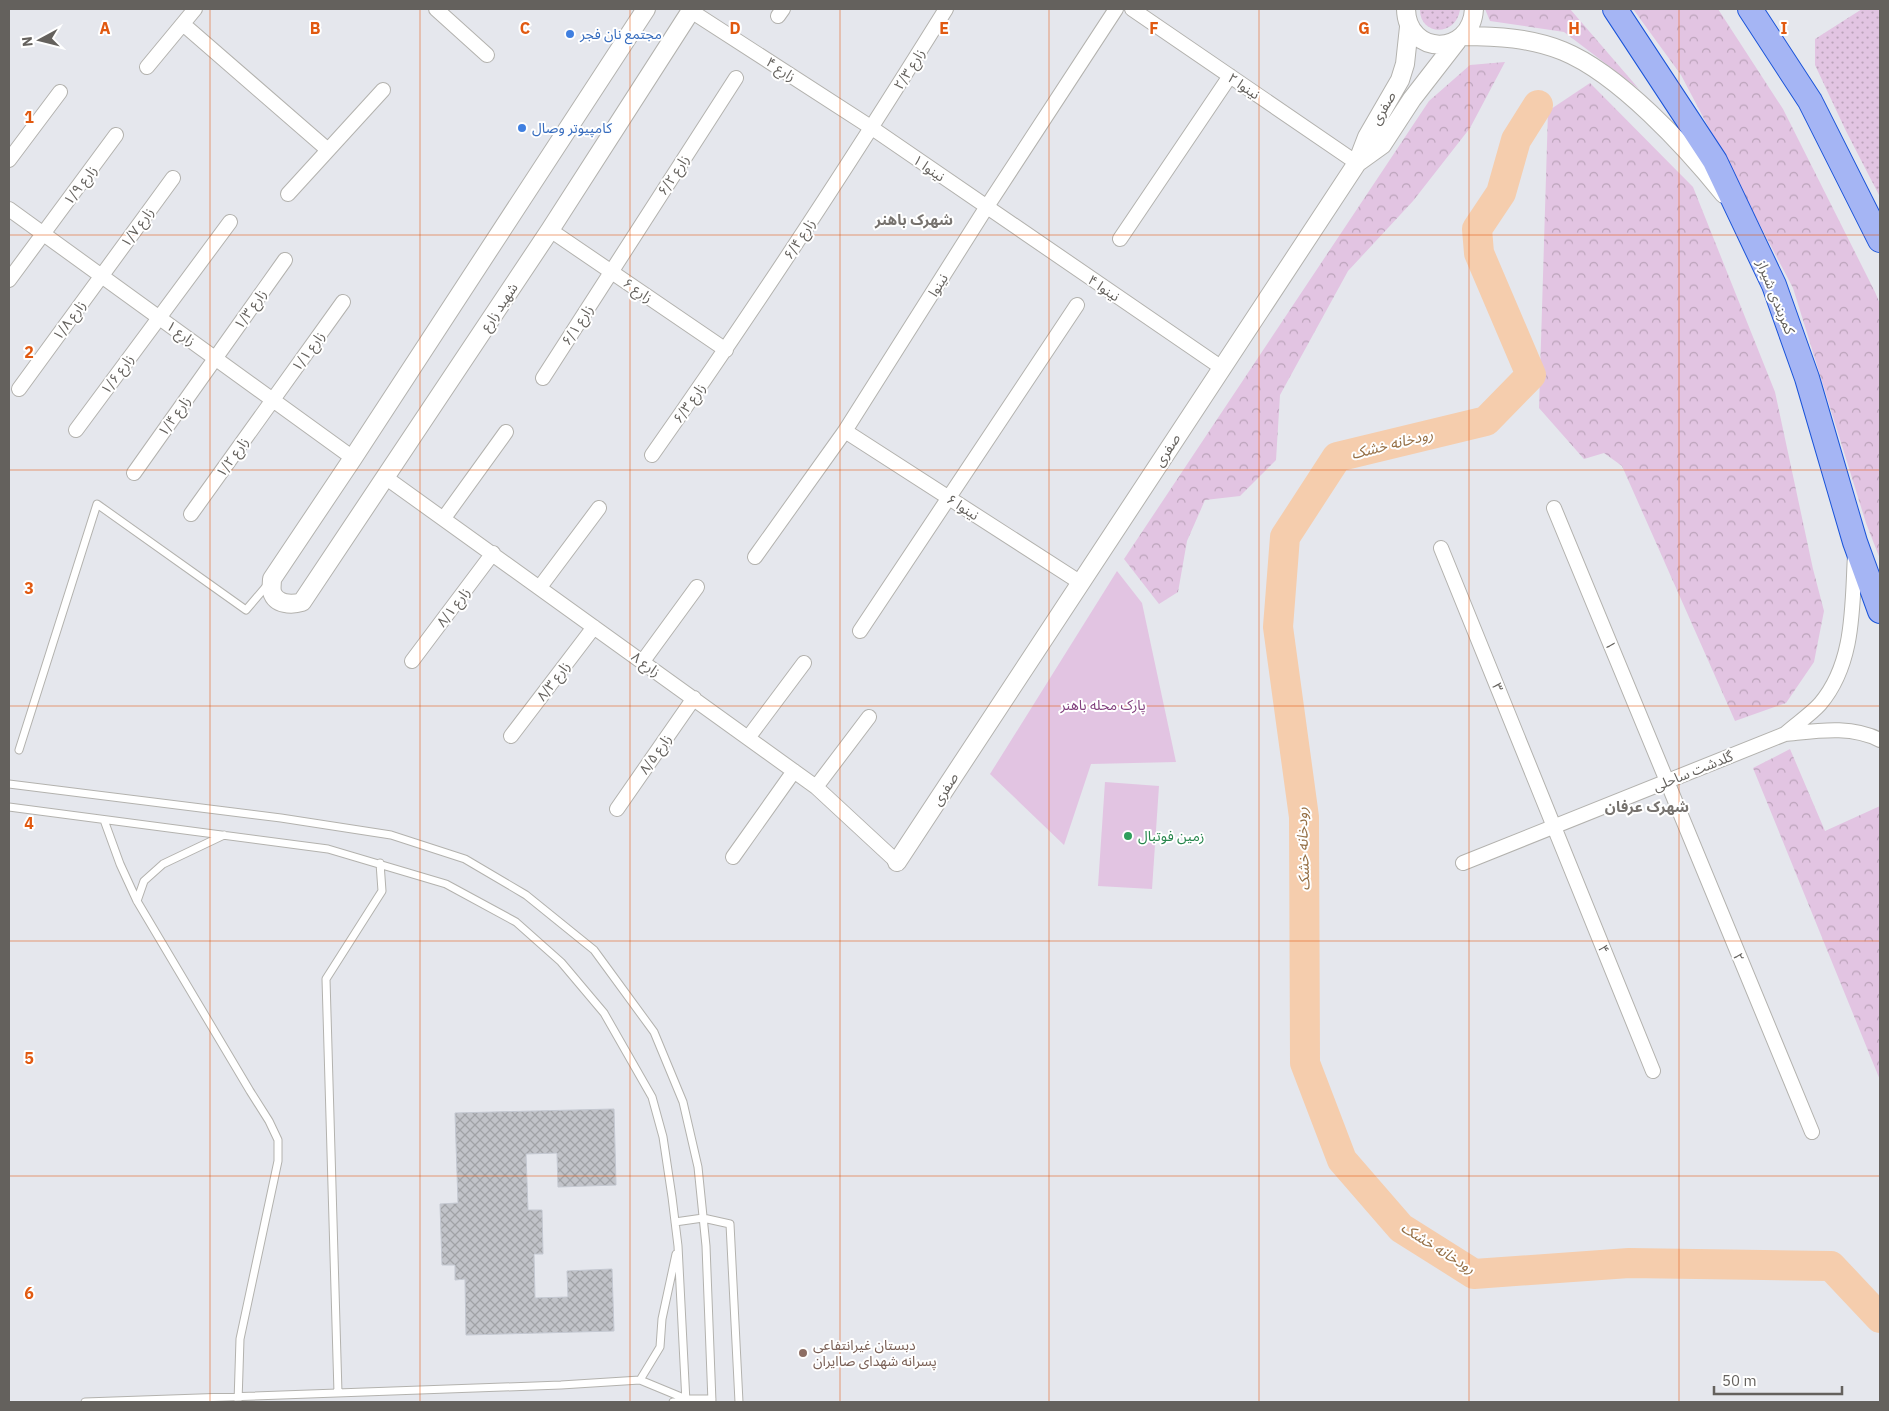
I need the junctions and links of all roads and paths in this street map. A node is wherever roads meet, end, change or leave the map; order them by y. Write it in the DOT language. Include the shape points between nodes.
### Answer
graph roads {
  1 [pos="196,9"];
  2 [pos="436,9"];
  3 [pos="646,9"];
  4 [pos="946,9"];
  5 [pos="1116,9"];
  6 [pos="1132,9"];
  7 [pos="1406,9"];
  8 [pos="1474,9"];
  9 [pos="1615,9"];
  10 [pos="1750,9"];
  11 [pos="691,10"];
  12 [pos="182,24"];
  13 [pos="1410,27"];
  14 [pos="1460,38"];
  15 [pos="487,55"];
  16 [pos="147,67"];
  17 [pos="1230,76"];
  18 [pos="736,78"];
  19 [pos="383,90"];
  20 [pos="60,92"];
  21 [pos="872,128"];
  22 [pos="116,135"];
  23 [pos="328,150"];
  24 [pos="9,160"];
  25 [pos="1357,163"];
  26 [pos="173,178"];
  27 [pos="288,194"];
  28 [pos="986,208"];
  29 [pos="9,209"];
  30 [pos="1741,216"];
  31 [pos="230,222"];
  32 [pos="550,230"];
  33 [pos="43,234"];
  34 [pos="1120,239"];
  35 [pos="1880,240"];
  36 [pos="285,260"];
  37 [pos="611,272"];
  38 [pos="102,276"];
  39 [pos="9,280"];
  40 [pos="343,302"];
  41 [pos="1077,305"];
  42 [pos="159,318"];
  43 [pos="726,350"];
  44 [pos="215,358"];
  45 [pos="1222,368"];
  46 [pos="543,378"];
  47 [pos="19,389"];
  48 [pos="273,400"];
  49 [pos="76,430"];
  50 [pos="845,431"];
  51 [pos="506,432"];
  52 [pos="652,455"];
  53 [pos="354,458"];
  54 [pos="134,473"];
  55 [pos="385,477"];
  56 [pos="949,498"];
  57 [pos="599,508"];
  58 [pos="1554,508"];
  59 [pos="191,514"];
  60 [pos="444,518"];
  61 [pos="1855,542"];
  62 [pos="1442,548"];
  63 [pos="493,553"];
  64 [pos="754,557"];
  65 [pos="272,579"];
  66 [pos="1081,583"];
  67 [pos="540,587"];
  68 [pos="697,587"];
  69 [pos="1880,611"];
  70 [pos="594,626"];
  71 [pos="860,631"];
  72 [pos="412,661"];
  73 [pos="643,661"];
  74 [pos="804,663"];
  75 [pos="694,698"];
  76 [pos="869,717"];
  77 [pos="1785,734"];
  78 [pos="511,736"];
  79 [pos="748,738"];
  80 [pos="1880,740"];
  81 [pos="19,750"];
  82 [pos="794,771"];
  83 [pos="1667,781"];
  84 [pos="9,784"];
  85 [pos="816,787"];
  86 [pos="9,808"];
  87 [pos="617,809"];
  88 [pos="104,820"];
  89 [pos="1554,826"];
  90 [pos="224,835"];
  91 [pos="733,856"];
  92 [pos="897,862"];
  93 [pos="380,863"];
  94 [pos="1463,863"];
  95 [pos="136,901"];
  96 [pos="1653,1072"];
  97 [pos="1812,1132"];
  98 [pos="703,1218"];
  99 [pos="675,1222"];
  100 [pos="678,1246"];
  101 [pos="640,1380"];
  102 [pos="338,1393"];
  103 [pos="238,1400"];
  104 [pos="686,1400"];
  105 [pos="712,1401"];
  106 [pos="85,1402"];
  107 [pos="673,1402"];
  108 [pos="739,1402"];
  1 -- 12 [label="street"];
  2 -- 15 [label="street"];
  3 -- 53 [label="street"];
  4 -- 21 [label="street, ۲/۳ زارع"];
  5 -- 28 [label="street, نینوا"];
  6 -- 17 [label="street, ۲ نینوا"];
  7 -- 13 [label="street"];
  8 -- 14 [label="street" via="1470,28"];
  9 -- 30 [label="highway, کمربندی شیراز" via="1715,161"];
  10 -- 35 [label="highway" via="1810,100"];
  11 -- 21 [label="street, ۴ زارع"];
  11 -- 32 [label="street, شهید زارع"];
  12 -- 16 [label="street"];
  12 -- 23 [label="street"];
  13 -- 14 [label="street" via="1425,42 1446,44"];
  13 -- 25 [label="street, صفری" via="1400,80 1367,137"];
  14 -- 25 [label="street" via="1412,99 1382,145"];
  14 -- 30 [label="street" via="1506,37 1535,42 1580,59 1657,121"];
  17 -- 25 [label="street, ۲ نینوا"];
  17 -- 34 [label="street"];
  18 -- 37 [label="street, ۶/۲ زارع"];
  19 -- 23 [label="street"];
  20 -- 24 [label="street"];
  21 -- 28 [label="street, ۱ نینوا"];
  21 -- 43 [label="street, ۶/۴ زارع"];
  22 -- 33 [label="street, ۱/۹ زارع"];
  23 -- 27 [label="street"];
  25 -- 45 [label="street, صفری"];
  26 -- 38 [label="street, ۱/۷ زارع"];
  28 -- 45 [label="street, ۴ نینوا"];
  28 -- 50 [label="street, نینوا"];
  29 -- 33 [label="street, ۱ زارع"];
  30 -- 61 [label="highway, کمربندی شیراز" via="1774,285 1807,378"];
  31 -- 42 [label="street, ۱/۶ زارع"];
  32 -- 37 [label="street, ۶ زارع"];
  32 -- 55 [label="street, شهید زارع"];
  33 -- 38 [label="street, ۱ زارع"];
  33 -- 39 [label="street, ۱/۹ زارع"];
  36 -- 44 [label="street, ۱/۳ زارع"];
  37 -- 43 [label="street, ۶ زارع"];
  37 -- 46 [label="street, ۶/۱ زارع"];
  38 -- 42 [label="street, ۱ زارع"];
  38 -- 47 [label="street, ۱/۸ زارع"];
  40 -- 48 [label="street, ۱/۱ زارع"];
  41 -- 56 [label="street"];
  42 -- 44 [label="street, ۱ زارع"];
  42 -- 49 [label="street, ۱/۶ زارع"];
  43 -- 52 [label="street, ۶/۳ زارع"];
  44 -- 48 [label="street, ۱ زارع"];
  44 -- 54 [label="street, ۱/۴ زارع"];
  45 -- 66 [label="street, صفری"];
  48 -- 53 [label="street, ۱ زارع"];
  48 -- 59 [label="street, ۱/۲ زارع"];
  50 -- 56 [label="street, ۶ نینوا"];
  50 -- 64 [label="street, نینوا"];
  51 -- 60 [label="street"];
  53 -- 65 [label="street"];
  55 -- 60 [label="street, ۸ زارع"];
  55 -- 65 [label="street, شهید زارع" via="302,602 292,605 280,601 272,593"];
  56 -- 66 [label="street, ۶ نینوا"];
  56 -- 71 [label="street"];
  57 -- 67 [label="street"];
  58 -- 83 [label="street, ۱"];
  60 -- 63 [label="street, ۸ زارع"];
  61 -- 69 [label="highway, کمربندی شیراز"];
  61 -- 77 [label="street, گلدشت ساحلی" via="1850,631 1842,666 1820,704"];
  62 -- 89 [label="street, ۳"];
  63 -- 67 [label="street, ۸ زارع"];
  63 -- 72 [label="street, ۸/۱ زارع"];
  65 -- 81 [label="lane" via="246,610 97,504"];
  66 -- 92 [label="street, صفری"];
  67 -- 70 [label="street, ۸ زارع"];
  68 -- 73 [label="street"];
  70 -- 73 [label="street, ۸ زارع"];
  70 -- 78 [label="street, ۸/۳ زارع"];
  73 -- 75 [label="street, ۸ زارع"];
  74 -- 79 [label="street"];
  75 -- 79 [label="street, ۸ زارع"];
  75 -- 87 [label="street, ۸/۵ زارع"];
  76 -- 85 [label="street"];
  77 -- 80 [label="street, گلدشت ساحلی" via="1837,729"];
  77 -- 83 [label="street, گلدشت ساحلی"];
  79 -- 82 [label="street, ۸ زارع"];
  82 -- 85 [label="street, ۸ زارع"];
  82 -- 91 [label="street"];
  83 -- 89 [label="street, گلدشت ساحلی"];
  83 -- 97 [label="street, ۲"];
  84 -- 98 [label="lane" via="391,835 464,860 526,895 594,950 654,1032 683,1102 698,1167"];
  85 -- 92 [label="street, ۸ زارع"];
  86 -- 88 [label="lane"];
  88 -- 90 [label="lane"];
  88 -- 95 [label="lane"];
  89 -- 94 [label="street, گلدشت ساحلی"];
  89 -- 96 [label="street, ۴"];
  90 -- 93 [label="lane" via="328,849"];
  90 -- 95 [label="lane" via="163,864 144,881"];
  93 -- 99 [label="lane" via="446,884 516,922 561,962 604,1013 652,1097 663,1137"];
  93 -- 102 [label="lane" via="382,891 326,979"];
  95 -- 103 [label="lane" via="278,1140 278,1161 240,1338"];
  98 -- 99 [label="lane"];
  98 -- 105 [label="lane"];
  98 -- 108 [label="lane" via="730,1224"];
  99 -- 100 [label="lane"];
  100 -- 101 [label="lane" via="662,1319 660,1347"];
  100 -- 104 [label="lane"];
  101 -- 102 [label="lane" via="561,1386"];
  101 -- 104 [label="lane"];
  102 -- 103 [label="lane"];
  103 -- 106 [label="lane"];
  104 -- 105 [label="lane"];
  104 -- 107 [label="lane"];
}
